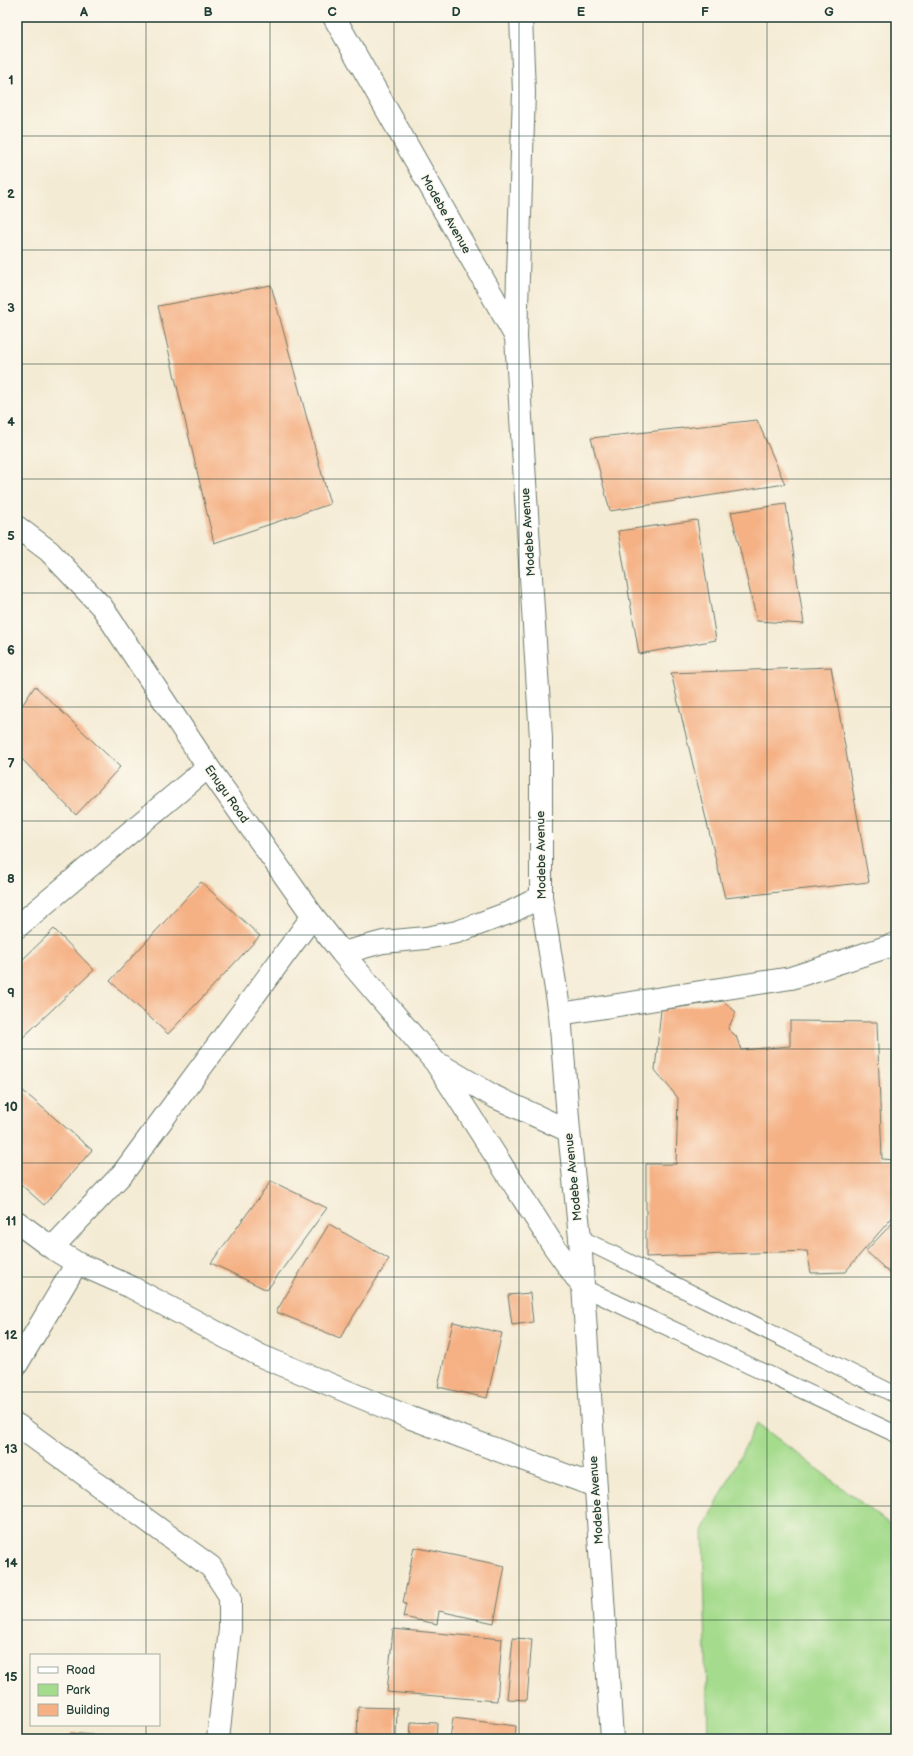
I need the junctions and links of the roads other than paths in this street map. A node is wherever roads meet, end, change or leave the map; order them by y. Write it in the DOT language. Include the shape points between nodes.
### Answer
graph roads {
  1 [pos="334,17"];
  2 [pos="521,17"];
  3 [pos="516,337"];
  4 [pos="17,527"];
  5 [pos="208,767"];
  6 [pos="541,897"];
  7 [pos="313,916"];
  8 [pos="17,927"];
  9 [pos="896,944"];
  10 [pos="342,952"];
  11 [pos="560,1014"];
  12 [pos="436,1062"];
  13 [pos="569,1131"];
  14 [pos="17,1222"];
  15 [pos="580,1238"];
  16 [pos="52,1248"];
  17 [pos="77,1263"];
  18 [pos="584,1288"];
  19 [pos="17,1364"];
  20 [pos="896,1395"];
  21 [pos="17,1425"];
  22 [pos="896,1434"];
  23 [pos="595,1486"];
  24 [pos="218,1739"];
  25 [pos="612,1739"];
  1 -- 3 [label="street, Modebe Avenue"];
  2 -- 3 [label="street" via="524,92"];
  3 -- 6 [label="street, Modebe Avenue" via="540,738"];
  4 -- 5 [label="street, Enugu Road" via="49,551 102,607"];
  5 -- 7 [label="street, Enugu Road"];
  5 -- 8 [label="street"];
  6 -- 10 [label="street" via="511,912 457,932 383,942"];
  6 -- 11 [label="street, Modebe Avenue"];
  7 -- 10 [label="street, Enugu Road"];
  7 -- 16 [label="street" via="123,1173"];
  9 -- 11 [label="street" via="790,978"];
  10 -- 12 [label="street, Enugu Road"];
  11 -- 13 [label="street, Modebe Avenue"];
  12 -- 13 [label="street" via="495,1097"];
  12 -- 18 [label="street" via="553,1245"];
  13 -- 15 [label="street, Modebe Avenue"];
  14 -- 16 [label="street"];
  15 -- 18 [label="street, Modebe Avenue"];
  15 -- 20 [label="lane"];
  16 -- 17 [label="street"];
  17 -- 19 [label="street"];
  17 -- 23 [label="street" via="131,1287 262,1356 411,1418"];
  18 -- 22 [label="lane"];
  18 -- 23 [label="street, Modebe Avenue"];
  21 -- 24 [label="street" via="211,1567 230,1596 230,1629"];
  23 -- 25 [label="street, Modebe Avenue"];
}
